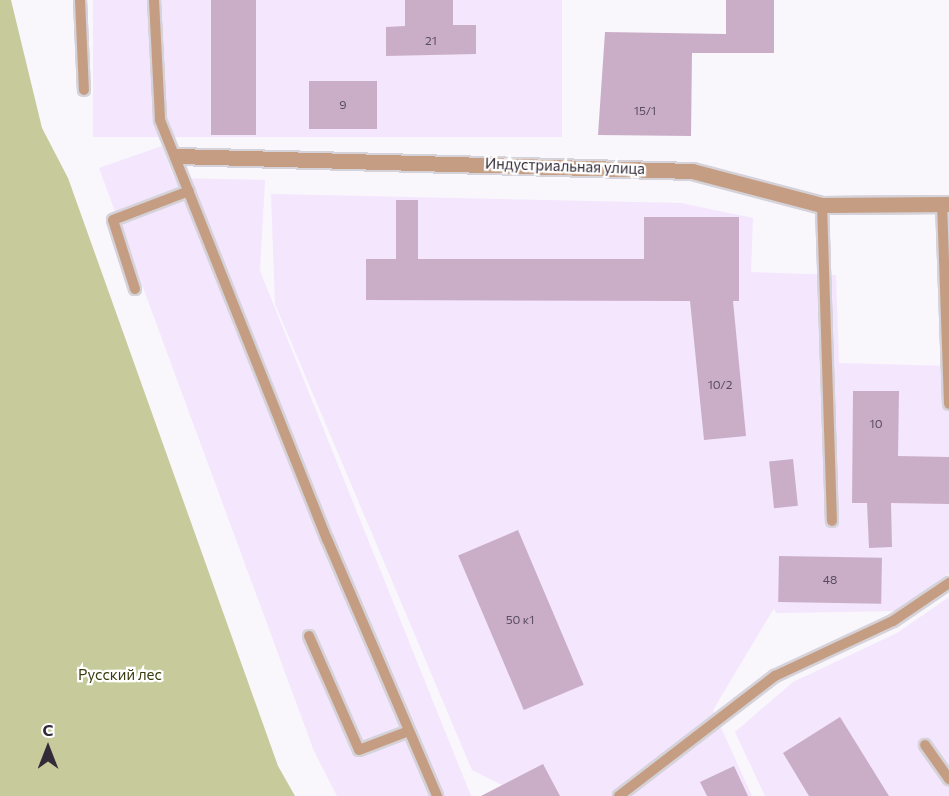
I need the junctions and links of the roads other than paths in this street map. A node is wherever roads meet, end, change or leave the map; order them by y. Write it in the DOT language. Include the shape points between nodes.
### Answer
graph roads {
  1 [pos="80,0"];
  2 [pos="154,0"];
  3 [pos="84,90"];
  4 [pos="177,156"];
  5 [pos="189,191"];
  6 [pos="946,203"];
  7 [pos="822,206"];
  8 [pos="135,289"];
  9 [pos="949,404"];
  10 [pos="832,520"];
  11 [pos="949,583"];
  12 [pos="309,636"];
  13 [pos="409,732"];
  14 [pos="926,745"];
  15 [pos="949,778"];
  16 [pos="437,796"];
  17 [pos="619,796"];
  1 -- 3 [label="lane"];
  2 -- 4 [label="lane" via="160,120"];
  4 -- 5 [label="lane"];
  4 -- 7 [label="street, Индустриальная улица" via="692,171"];
  5 -- 8 [label="lane" via="113,220"];
  5 -- 13 [label="lane" via="327,539"];
  6 -- 7 [label="street, Индустриальная улица"];
  6 -- 9 [label="lane"];
  7 -- 10 [label="lane"];
  11 -- 17 [label="lane" via="893,621 775,676"];
  12 -- 13 [label="lane" via="359,750"];
  13 -- 16 [label="lane"];
  14 -- 15 [label="lane"];
}
